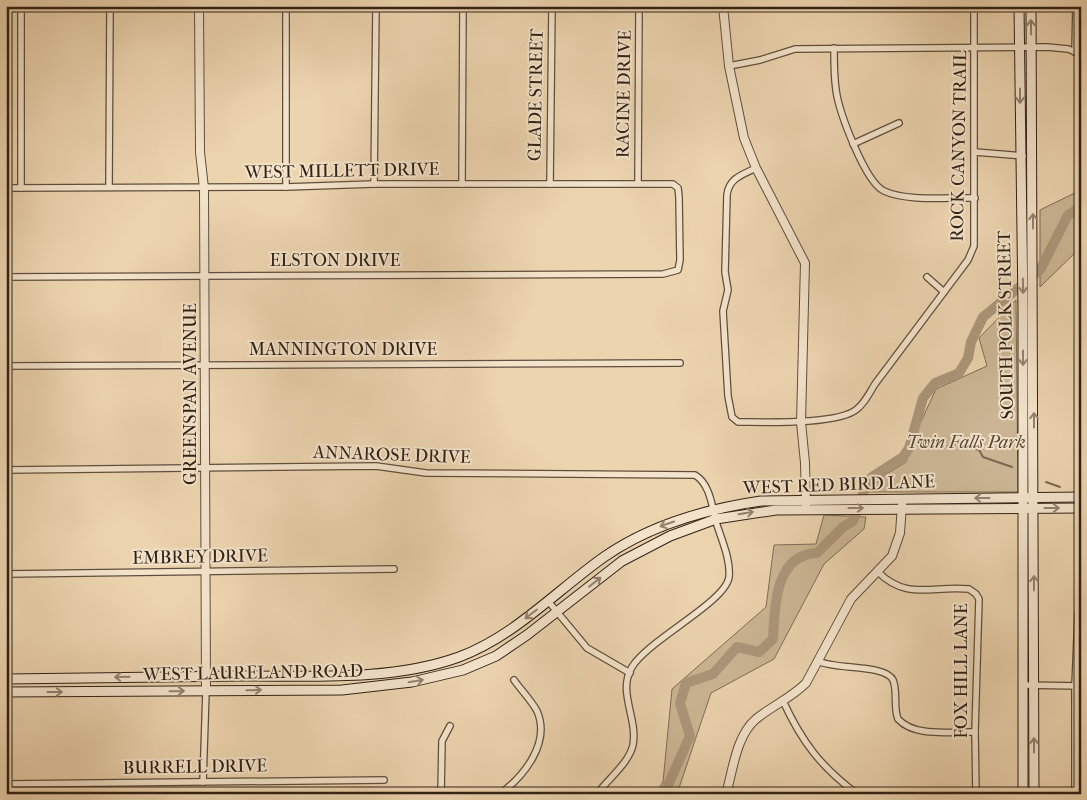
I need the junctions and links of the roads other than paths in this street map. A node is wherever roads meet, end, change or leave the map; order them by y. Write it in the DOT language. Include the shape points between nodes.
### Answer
graph roads {
  1 [pos="21,6"];
  2 [pos="110,6"];
  3 [pos="199,6"];
  4 [pos="286,6"];
  5 [pos="376,6"];
  6 [pos="463,6"];
  7 [pos="552,6"];
  8 [pos="640,6"];
  9 [pos="723,6"];
  10 [pos="974,6"];
  11 [pos="1019,6"];
  12 [pos="1031,6"];
  13 [pos="1076,6"];
  14 [pos="975,47"];
  15 [pos="1020,47"];
  16 [pos="1032,47"];
  17 [pos="834,48"];
  18 [pos="1078,53"];
  19 [pos="729,66"];
  20 [pos="899,123"];
  21 [pos="853,144"];
  22 [pos="975,152"];
  23 [pos="1020,156"];
  24 [pos="1032,156"];
  25 [pos="756,168"];
  26 [pos="638,183"];
  27 [pos="374,184"];
  28 [pos="462,184"];
  29 [pos="550,184"];
  30 [pos="109,187"];
  31 [pos="286,187"];
  32 [pos="6,188"];
  33 [pos="21,188"];
  34 [pos="204,188"];
  35 [pos="975,198"];
  36 [pos="663,274"];
  37 [pos="205,275"];
  38 [pos="6,277"];
  39 [pos="927,277"];
  40 [pos="944,292"];
  41 [pos="680,363"];
  42 [pos="205,365"];
  43 [pos="6,366"];
  44 [pos="801,422"];
  45 [pos="204,468"];
  46 [pos="6,470"];
  47 [pos="1024,497"];
  48 [pos="1034,497"];
  49 [pos="1081,497"];
  50 [pos="902,498"];
  51 [pos="806,500"];
  52 [pos="837,504"];
  53 [pos="875,504"];
  54 [pos="902,508"];
  55 [pos="1034,508"];
  56 [pos="1081,508"];
  57 [pos="1023,509"];
  58 [pos="713,510"];
  59 [pos="806,510"];
  60 [pos="716,519"];
  61 [pos="394,569"];
  62 [pos="205,572"];
  63 [pos="878,572"];
  64 [pos="6,574"];
  65 [pos="548,601"];
  66 [pos="1080,611"];
  67 [pos="556,612"];
  68 [pos="488,644"];
  69 [pos="496,656"];
  70 [pos="818,662"];
  71 [pos="630,673"];
  72 [pos="206,676"];
  73 [pos="342,676"];
  74 [pos="6,679"];
  75 [pos="514,680"];
  76 [pos="1023,685"];
  77 [pos="1034,685"];
  78 [pos="1078,686"];
  79 [pos="342,690"];
  80 [pos="206,691"];
  81 [pos="6,692"];
  82 [pos="783,700"];
  83 [pos="450,726"];
  84 [pos="975,732"];
  85 [pos="384,780"];
  86 [pos="203,782"];
  87 [pos="6,784"];
  88 [pos="509,787"];
  89 [pos="441,794"];
  90 [pos="500,794"];
  91 [pos="514,794"];
  92 [pos="597,794"];
  93 [pos="726,794"];
  94 [pos="857,794"];
  95 [pos="976,794"];
  96 [pos="1023,794"];
  97 [pos="1034,794"];
  98 [pos="1075,794"];
  1 -- 33 [label="street"];
  2 -- 30 [label="street"];
  3 -- 34 [label="street, GREENSPAN AVENUE" via="200,152"];
  4 -- 31 [label="street"];
  5 -- 27 [label="street"];
  6 -- 28 [label="street"];
  7 -- 29 [label="street, GLADE STREET"];
  8 -- 26 [label="street, RACINE DRIVE"];
  9 -- 19 [label="street"];
  10 -- 14 [label="street, ROCK CANYON TRAIL"];
  11 -- 15 [label="main road, SOUTH POLK STREET"];
  16 -- 12 [label="main road, SOUTH POLK STREET, one-way"];
  13 -- 18 [label="street"];
  14 -- 15 [label="street"];
  14 -- 17 [label="street"];
  14 -- 22 [label="street, ROCK CANYON TRAIL"];
  15 -- 16 [label="street"];
  15 -- 23 [label="main road, SOUTH POLK STREET, one-way"];
  16 -- 18 [label="street"];
  16 -- 24 [label="main road, SOUTH POLK STREET"];
  17 -- 19 [label="street" via="794,49"];
  17 -- 21 [label="street" via="836,90"];
  19 -- 25 [label="street" via="744,138"];
  20 -- 21 [label="street"];
  21 -- 35 [label="street" via="872,180 886,192 906,196"];
  22 -- 23 [label="street"];
  22 -- 35 [label="street, ROCK CANYON TRAIL"];
  23 -- 24 [label="street"];
  23 -- 47 [label="main road, SOUTH POLK STREET, one-way"];
  48 -- 24 [label="main road, SOUTH POLK STREET, one-way"];
  25 -- 44 [label="street" via="805,263"];
  25 -- 44 [label="street, ROCK CANYON TRAIL" via="734,179 728,187 725,272 728,290 723,311 730,411 738,422"];
  26 -- 29 [label="street, WEST MILLETT DRIVE"];
  26 -- 36 [label="street, WEST MILLETT DRIVE" via="673,184 678,188 679,266 675,272"];
  27 -- 28 [label="street, WEST MILLETT DRIVE"];
  27 -- 31 [label="street, WEST MILLETT DRIVE"];
  28 -- 29 [label="street, WEST MILLETT DRIVE"];
  30 -- 33 [label="street, WEST MILLETT DRIVE"];
  30 -- 34 [label="street, WEST MILLETT DRIVE"];
  31 -- 34 [label="street, WEST MILLETT DRIVE"];
  32 -- 33 [label="street, WEST MILLETT DRIVE"];
  34 -- 37 [label="street, GREENSPAN AVENUE"];
  35 -- 40 [label="street, ROCK CANYON TRAIL" via="974,246 968,260"];
  36 -- 37 [label="street, ELSTON DRIVE"];
  37 -- 38 [label="street, ELSTON DRIVE"];
  37 -- 42 [label="street, GREENSPAN AVENUE"];
  39 -- 40 [label="street"];
  40 -- 44 [label="street, ROCK CANYON TRAIL" via="857,410 841,416"];
  41 -- 42 [label="street, MANNINGTON DRIVE"];
  42 -- 43 [label="street, MANNINGTON DRIVE"];
  42 -- 45 [label="street, GREENSPAN AVENUE"];
  44 -- 51 [label="street"];
  45 -- 46 [label="street, ANNAROSE DRIVE"];
  45 -- 58 [label="street, ANNAROSE DRIVE" via="376,466 426,473 690,474 703,481"];
  45 -- 62 [label="street, GREENSPAN AVENUE"];
  47 -- 48 [label="main road, WEST RED BIRD LANE"];
  47 -- 50 [label="main road, WEST RED BIRD LANE, one-way"];
  47 -- 57 [label="main road, SOUTH POLK STREET"];
  48 -- 49 [label="main road, WEST RED BIRD LANE"];
  48 -- 55 [label="main road, SOUTH POLK STREET"];
  50 -- 53 [label="main road, WEST RED BIRD LANE"];
  50 -- 54 [label="street"];
  51 -- 52 [label="main road, WEST RED BIRD LANE"];
  51 -- 58 [label="main road, WEST RED BIRD LANE" via="761,501"];
  51 -- 59 [label="street"];
  52 -- 53 [label="main road, WEST RED BIRD LANE"];
  52 -- 59 [label="main road, WEST RED BIRD LANE"];
  53 -- 54 [label="main road, WEST RED BIRD LANE"];
  54 -- 57 [label="main road, WEST RED BIRD LANE"];
  54 -- 63 [label="street" via="896,545"];
  55 -- 56 [label="main road, WEST RED BIRD LANE, one-way"];
  55 -- 57 [label="main road, WEST RED BIRD LANE"];
  77 -- 55 [label="main road, SOUTH POLK STREET, one-way"];
  57 -- 76 [label="main road, SOUTH POLK STREET"];
  58 -- 60 [label="street, ANNAROSE DRIVE"];
  58 -- 65 [label="main road, WEST RED BIRD LANE, one-way" via="639,535 603,558"];
  60 -- 59 [label="main road, WEST RED BIRD LANE, one-way" via="759,511"];
  67 -- 60 [label="main road, WEST RED BIRD LANE, one-way" via="622,561 680,532"];
  60 -- 71 [label="street, ANNAROSE DRIVE" via="729,571 726,586 637,661"];
  61 -- 62 [label="street, EMBREY DRIVE"];
  62 -- 64 [label="street, EMBREY DRIVE"];
  62 -- 72 [label="street, GREENSPAN AVENUE"];
  63 -- 70 [label="street" via="850,600"];
  63 -- 84 [label="street, FOX HILL LANE" via="888,582 904,589 964,588 976,594 979,607"];
  65 -- 67 [label="street"];
  65 -- 68 [label="main road, WEST RED BIRD LANE, one-way"];
  66 -- 78 [label="street"];
  67 -- 69 [label="main road, WEST RED BIRD LANE"];
  67 -- 71 [label="street" via="587,648"];
  68 -- 69 [label="main road"];
  68 -- 73 [label="main road, WEST LAURELAND ROAD" via="442,662"];
  79 -- 69 [label="main road, WEST LAURELAND ROAD, one-way" via="431,679"];
  70 -- 82 [label="street" via="806,683"];
  70 -- 84 [label="street" via="887,674 894,684 898,719 908,727"];
  71 -- 92 [label="street" via="626,689 632,746"];
  72 -- 73 [label="main road, WEST LAURELAND ROAD"];
  72 -- 74 [label="main road, WEST LAURELAND ROAD, one-way"];
  72 -- 80 [label="street, GREENSPAN AVENUE"];
  73 -- 79 [label="main road"];
  75 -- 88 [label="street" via="537,712 540,735 533,758"];
  76 -- 77 [label="street"];
  76 -- 96 [label="main road, SOUTH POLK STREET"];
  77 -- 78 [label="street"];
  97 -- 77 [label="main road, SOUTH POLK STREET, one-way"];
  78 -- 98 [label="street"];
  80 -- 79 [label="main road, WEST LAURELAND ROAD, one-way"];
  81 -- 80 [label="main road, WEST LAURELAND ROAD, one-way"];
  80 -- 86 [label="street, GREENSPAN AVENUE"];
  82 -- 93 [label="street" via="748,728"];
  82 -- 94 [label="street" via="815,757"];
  83 -- 89 [label="street" via="442,741"];
  84 -- 95 [label="street, FOX HILL LANE"];
  85 -- 86 [label="street, BURRELL DRIVE"];
  86 -- 87 [label="street, BURRELL DRIVE"];
  88 -- 90 [label="street"];
  88 -- 91 [label="street"];
}
